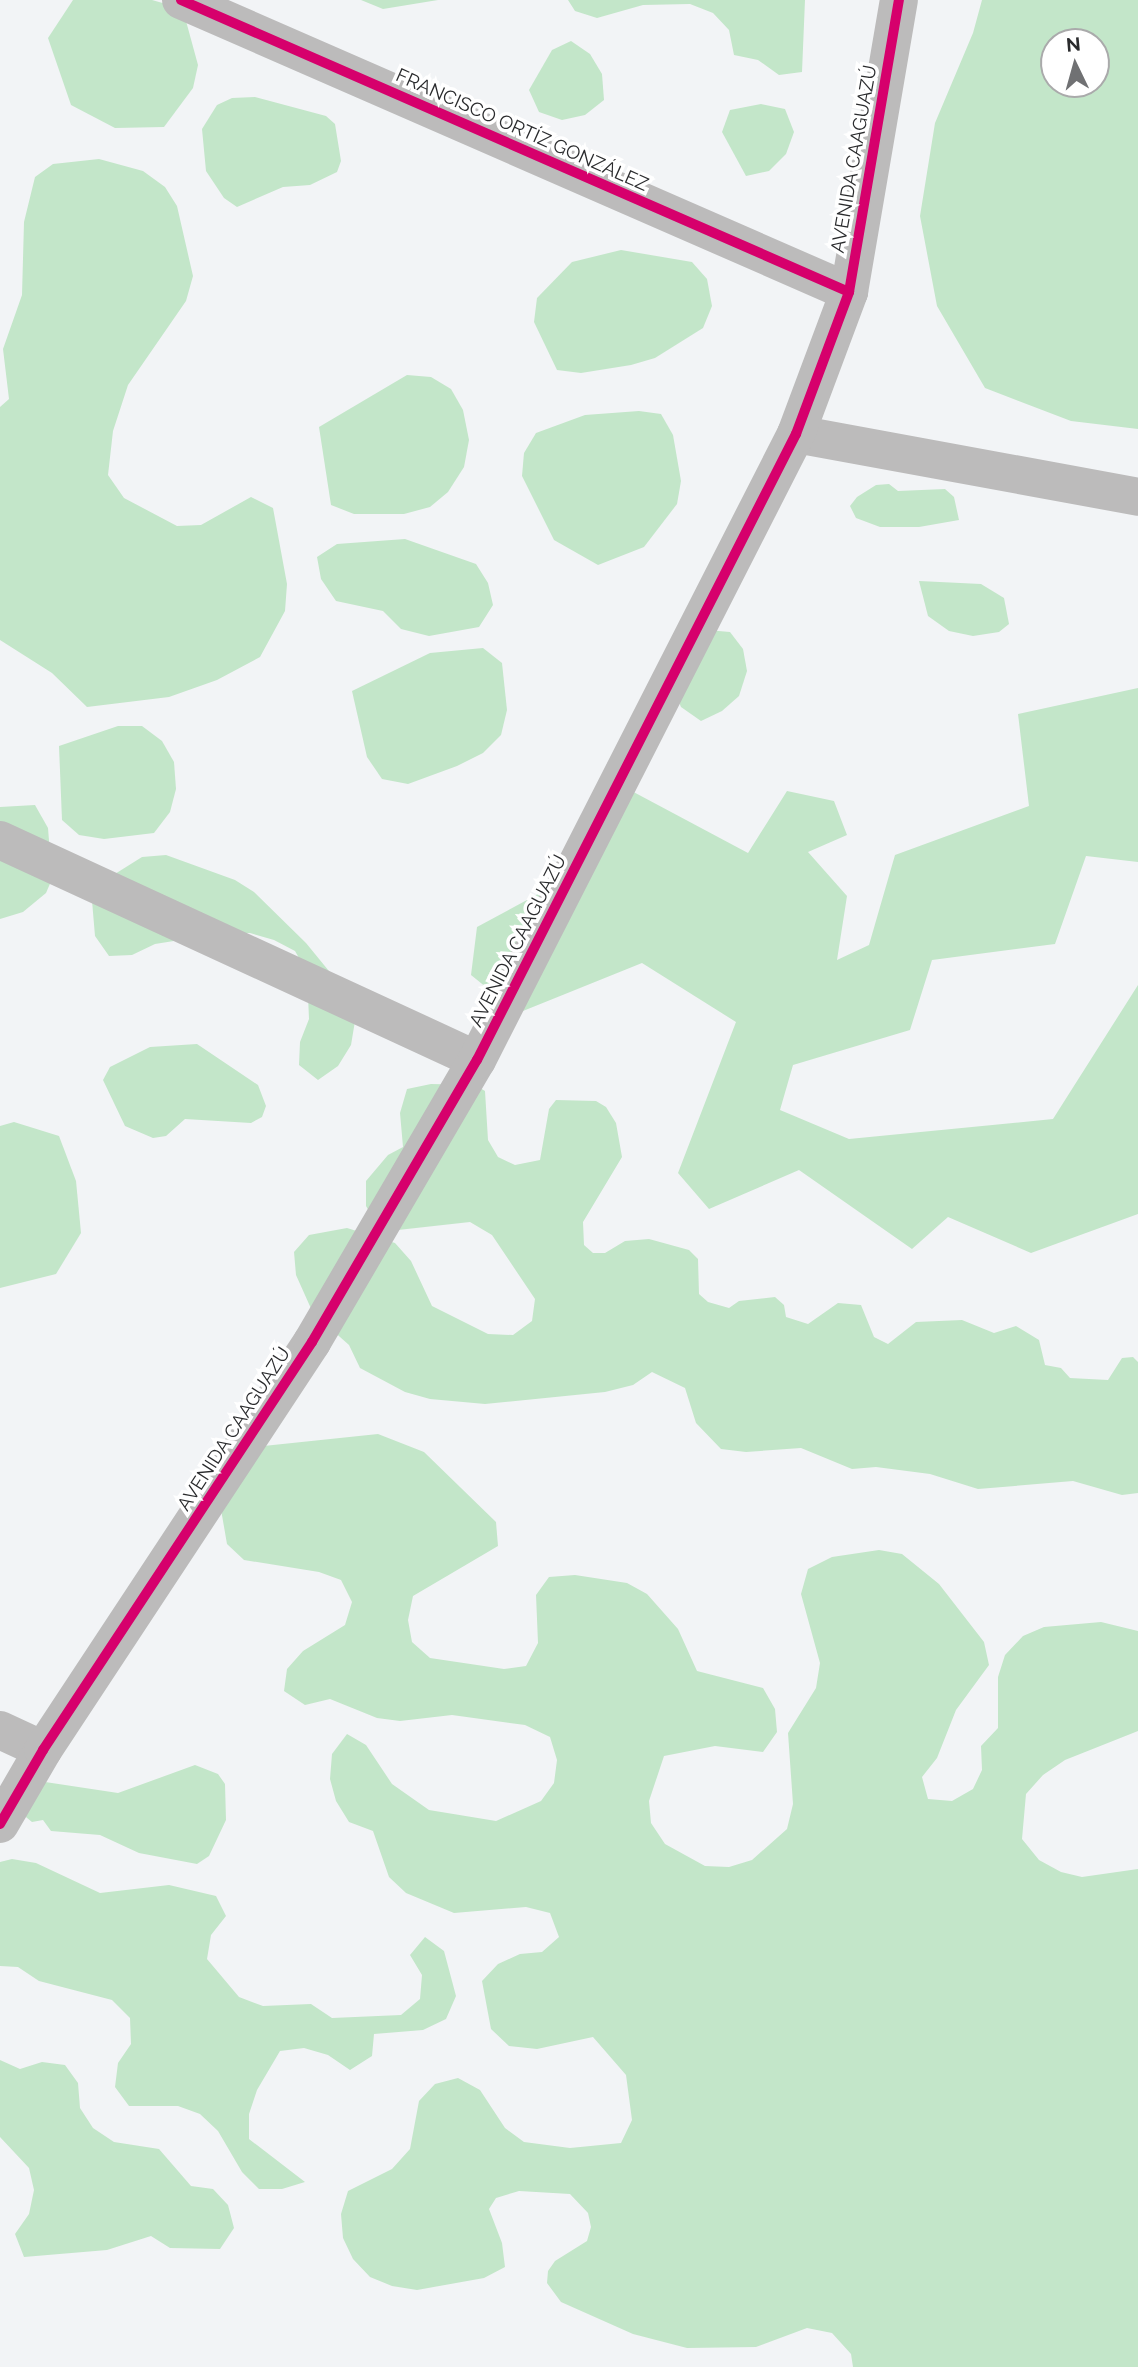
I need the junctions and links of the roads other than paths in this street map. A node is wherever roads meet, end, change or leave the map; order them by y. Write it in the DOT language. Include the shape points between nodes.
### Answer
graph roads {
  1 [pos="181,0"];
  2 [pos="899,0"];
  3 [pos="849,292"];
  4 [pos="796,434"];
  5 [pos="1138,497"];
  6 [pos="0,840"];
  7 [pos="477,1060"];
  8 [pos="0,1730"];
  9 [pos="43,1750"];
  10 [pos="0,1824"];
  1 -- 3 [label="street, FRANCISCO ORTÍZ GONZÁLEZ"];
  2 -- 3 [label="street, AVENIDA CAAGUAZÚ"];
  3 -- 4 [label="street, AVENIDA CAAGUAZÚ"];
  4 -- 5 [label="street"];
  4 -- 7 [label="street, AVENIDA CAAGUAZÚ"];
  6 -- 7 [label="street"];
  7 -- 9 [label="street, AVENIDA CAAGUAZÚ" via="312,1342"];
  8 -- 9 [label="street"];
  9 -- 10 [label="street, AVENIDA CAAGUAZÚ"];
}
